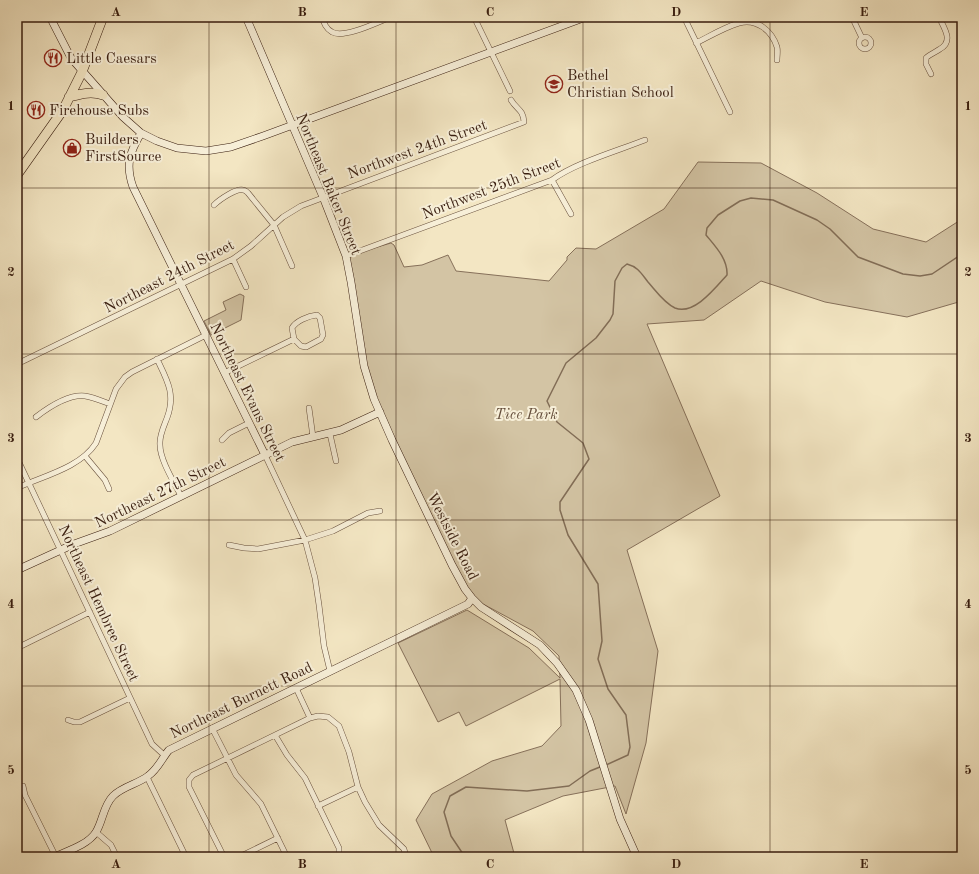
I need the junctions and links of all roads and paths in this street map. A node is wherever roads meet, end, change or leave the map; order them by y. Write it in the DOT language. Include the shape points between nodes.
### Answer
graph roads {
  1 [pos="50,17"];
  2 [pos="103,17"];
  3 [pos="246,17"];
  4 [pos="322,17"];
  5 [pos="391,17"];
  6 [pos="474,17"];
  7 [pos="586,17"];
  8 [pos="684,17"];
  9 [pos="852,17"];
  10 [pos="939,17"];
  11 [pos="862,38"];
  12 [pos="696,43"];
  13 [pos="491,52"];
  14 [pos="777,60"];
  15 [pos="82,72"];
  16 [pos="931,74"];
  17 [pos="510,90"];
  18 [pos="103,95"];
  19 [pos="69,97"];
  20 [pos="511,100"];
  21 [pos="730,112"];
  22 [pos="292,126"];
  23 [pos="141,132"];
  24 [pos="645,140"];
  25 [pos="17,175"];
  26 [pos="552,180"];
  27 [pos="323,197"];
  28 [pos="214,205"];
  29 [pos="571,214"];
  30 [pos="274,225"];
  31 [pos="346,256"];
  32 [pos="233,259"];
  33 [pos="292,266"];
  34 [pos="181,285"];
  35 [pos="246,287"];
  36 [pos="206,335"];
  37 [pos="294,339"];
  38 [pos="157,359"];
  39 [pos="17,364"];
  40 [pos="224,373"];
  41 [pos="110,404"];
  42 [pos="310,408"];
  43 [pos="380,412"];
  44 [pos="36,418"];
  45 [pos="249,423"];
  46 [pos="330,434"];
  47 [pos="313,437"];
  48 [pos="222,440"];
  49 [pos="265,455"];
  50 [pos="85,456"];
  51 [pos="17,458"];
  52 [pos="336,461"];
  53 [pos="29,483"];
  54 [pos="17,488"];
  55 [pos="109,489"];
  56 [pos="181,496"];
  57 [pos="380,511"];
  58 [pos="305,540"];
  59 [pos="229,545"];
  60 [pos="61,550"];
  61 [pos="17,570"];
  62 [pos="472,598"];
  63 [pos="90,612"];
  64 [pos="17,648"];
  65 [pos="330,671"];
  66 [pos="296,688"];
  67 [pos="130,698"];
  68 [pos="310,718"];
  69 [pos="68,720"];
  70 [pos="212,728"];
  71 [pos="275,735"];
  72 [pos="164,755"];
  73 [pos="227,758"];
  74 [pos="147,778"];
  75 [pos="17,787"];
  76 [pos="358,787"];
  77 [pos="318,806"];
  78 [pos="96,832"];
  79 [pos="278,838"];
  80 [pos="55,857"];
  81 [pos="117,857"];
  82 [pos="186,857"];
  83 [pos="224,857"];
  84 [pos="239,857"];
  85 [pos="287,857"];
  86 [pos="339,857"];
  87 [pos="406,857"];
  88 [pos="637,857"];
  1 -- 15 [label="main road" via="68,53"];
  2 -- 15 [label="highway"];
  3 -- 22 [label="main road, Northeast Baker Street"];
  4 -- 5 [label="street" via="328,29 340,34"];
  6 -- 13 [label="street"];
  7 -- 13 [label="main road"];
  8 -- 12 [label="street"];
  9 -- 11 [label="street"];
  10 -- 16 [label="street" via="948,38 941,49 925,60"];
  12 -- 14 [label="street" via="737,23 749,22 766,28 770,33 777,48"];
  12 -- 21 [label="street"];
  13 -- 17 [label="street"];
  13 -- 22 [label="main road"];
  15 -- 18 [label="main road"];
  15 -- 19 [label="highway"];
  18 -- 19 [label="highway" via="86,93"];
  18 -- 23 [label="main road"];
  19 -- 25 [label="highway" via="63,110"];
  20 -- 27 [label="street, Northwest 24th Street" via="524,115 524,122"];
  22 -- 23 [label="main road" via="231,147 206,151 177,148"];
  22 -- 27 [label="main road, Northeast Baker Street"];
  23 -- 34 [label="main road, Northeast Evans Street" via="130,155 130,177"];
  24 -- 26 [label="street, Northwest 25th Street" via="584,164"];
  26 -- 29 [label="street"];
  26 -- 31 [label="street, Northwest 25th Street"];
  27 -- 30 [label="street, Northeast 24th Street" via="292,210"];
  27 -- 31 [label="main road, Northeast Baker Street"];
  28 -- 30 [label="street" via="221,198 243,190"];
  30 -- 32 [label="street, Northeast 24th Street"];
  30 -- 33 [label="street"];
  31 -- 43 [label="main road, Northeast Baker Street" via="364,366"];
  32 -- 34 [label="street, Northeast 24th Street"];
  32 -- 35 [label="street"];
  34 -- 36 [label="main road, Northeast Evans Street"];
  34 -- 39 [label="street, Northeast 24th Street"];
  36 -- 38 [label="street"];
  36 -- 40 [label="main road, Northeast Evans Street"];
  37 -- 37 [label="street" via="301,346 321,339 323,335 320,318 317,315 312,316 294,324"];
  37 -- 40 [label="street"];
  38 -- 41 [label="street" via="125,377 116,389"];
  38 -- 56 [label="street" via="170,387 171,397 171,406 160,437 160,453"];
  40 -- 45 [label="main road, Northeast Evans Street"];
  41 -- 44 [label="street" via="78,396 46,409"];
  41 -- 50 [label="street" via="96,443"];
  42 -- 47 [label="street"];
  43 -- 46 [label="main road, Northeast 27th Street"];
  43 -- 62 [label="main road, Westside Road" via="452,565"];
  45 -- 48 [label="street" via="229,433"];
  45 -- 49 [label="main road, Northeast Evans Street"];
  46 -- 47 [label="main road, Northeast 27th Street"];
  46 -- 52 [label="street"];
  47 -- 49 [label="main road, Northeast 27th Street" via="292,442"];
  49 -- 56 [label="main road, Northeast 27th Street"];
  49 -- 58 [label="street, Northeast Evans Street"];
  50 -- 53 [label="street"];
  50 -- 55 [label="street" via="105,480"];
  51 -- 53 [label="street, Northeast Hembree Street"];
  53 -- 54 [label="street"];
  53 -- 60 [label="street, Northeast Hembree Street"];
  56 -- 60 [label="main road, Northeast 27th Street" via="101,535"];
  57 -- 58 [label="street"];
  58 -- 59 [label="street" via="258,549"];
  58 -- 65 [label="street, Northeast Evans Street" via="315,578"];
  60 -- 61 [label="main road, Northeast 27th Street"];
  60 -- 63 [label="street, Northeast Hembree Street"];
  62 -- 65 [label="main road, Northeast Burnett Road" via="468,604"];
  62 -- 88 [label="main road, Westside Road" via="493,616 532,640 549,654 576,690 595,739 620,819"];
  63 -- 64 [label="street"];
  63 -- 67 [label="street, Northeast Hembree Street"];
  65 -- 66 [label="main road, Northeast Burnett Road"];
  66 -- 68 [label="street"];
  66 -- 70 [label="main road, Northeast Burnett Road"];
  67 -- 69 [label="street" via="80,722"];
  67 -- 72 [label="street, Northeast Hembree Street" via="152,744"];
  68 -- 71 [label="street"];
  68 -- 76 [label="street" via="328,717 339,726"];
  70 -- 72 [label="main road, Northeast Burnett Road"];
  70 -- 73 [label="street"];
  71 -- 73 [label="street"];
  71 -- 77 [label="street" via="305,778"];
  72 -- 74 [label="main road" via="154,772"];
  73 -- 79 [label="street" via="236,775 262,804"];
  73 -- 83 [label="street" via="193,774 188,780 189,787"];
  74 -- 78 [label="main road" via="115,794 108,801"];
  74 -- 82 [label="street"];
  75 -- 80 [label="street" via="23,786"];
  76 -- 77 [label="street"];
  76 -- 87 [label="street" via="370,812 379,825 404,849"];
  77 -- 86 [label="street" via="339,848"];
  78 -- 80 [label="main road" via="86,841"];
  78 -- 81 [label="street" via="111,845"];
  79 -- 84 [label="street"];
  79 -- 85 [label="street"];
}
